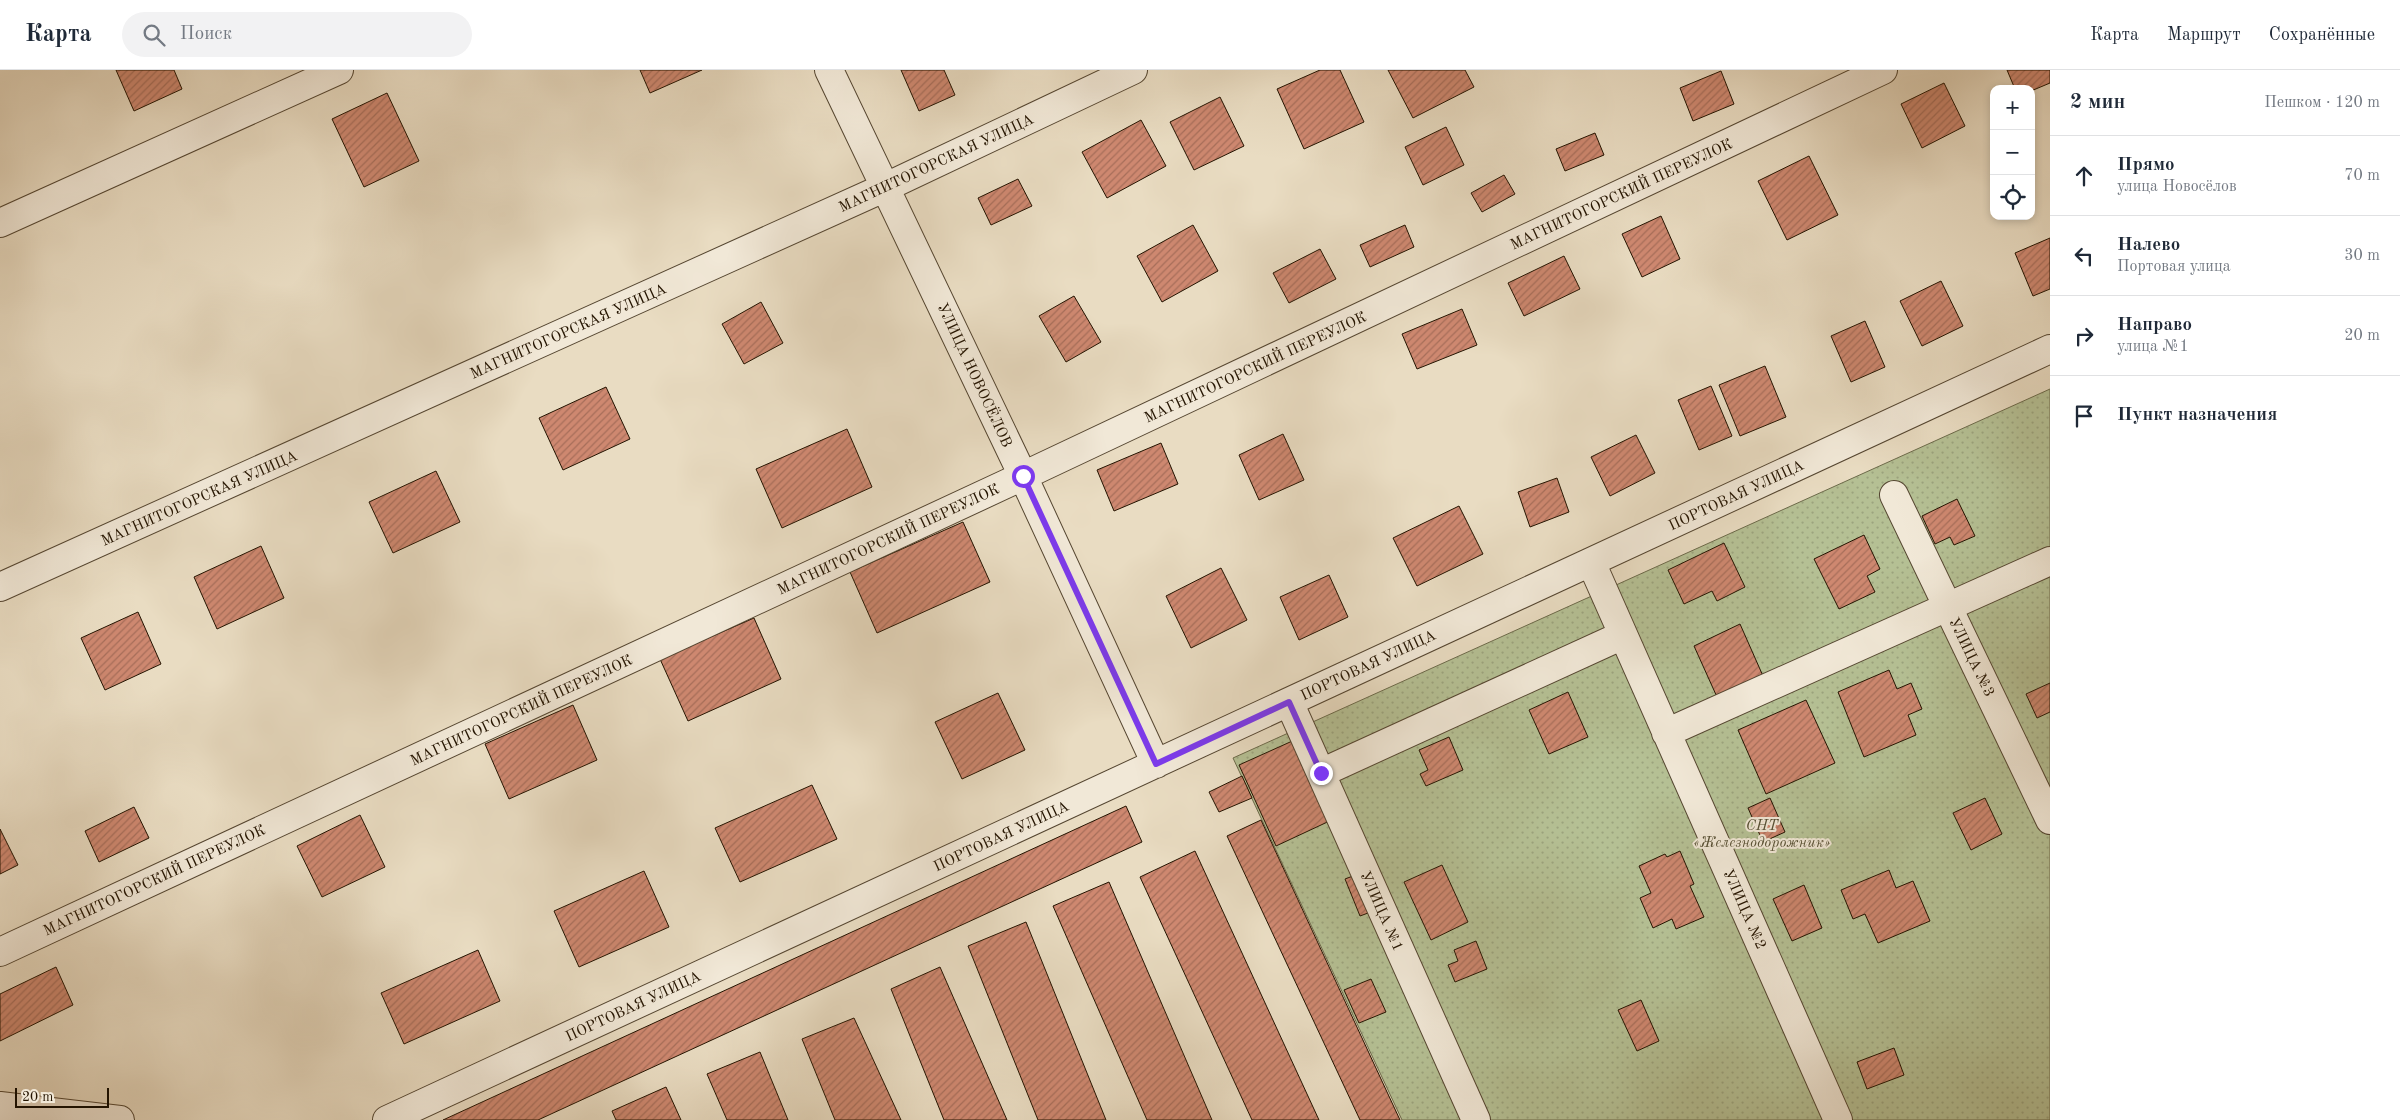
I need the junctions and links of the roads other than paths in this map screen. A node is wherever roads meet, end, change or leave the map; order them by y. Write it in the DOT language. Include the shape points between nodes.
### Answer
graph roads {
  1 [pos="339,70"];
  2 [pos="829,70"];
  3 [pos="1133,70"];
  4 [pos="1883,70"];
  5 [pos="886,187"];
  6 [pos="0,223"];
  7 [pos="2050,349"];
  8 [pos="1023,476"];
  9 [pos="1894,495"];
  10 [pos="2050,561"];
  11 [pos="1591,562"];
  12 [pos="0,587"];
  13 [pos="1948,606"];
  14 [pos="1623,635"];
  15 [pos="1289,702"];
  16 [pos="1666,733"];
  17 [pos="1156,764"];
  18 [pos="1321,773"];
  19 [pos="2050,820"];
  20 [pos="0,952"];
  21 [pos="0,1106"];
  22 [pos="120,1120"];
  23 [pos="387,1120"];
  24 [pos="1476,1120"];
  25 [pos="1838,1120"];
  1 -- 6 [label="street"];
  2 -- 5 [label="street, УЛИЦА НОВОСЁЛОВ"];
  3 -- 5 [label="street, МАГНИТОГОРСКАЯ УЛИЦА"];
  4 -- 8 [label="street, МАГНИТОГОРСКИЙ ПЕРЕУЛОК"];
  5 -- 8 [label="street, УЛИЦА НОВОСЁЛОВ"];
  5 -- 12 [label="street, МАГНИТОГОРСКАЯ УЛИЦА"];
  7 -- 11 [label="street, ПОРТОВАЯ УЛИЦА"];
  8 -- 17 [label="street, УЛИЦА НОВОСЁЛОВ"];
  8 -- 20 [label="street, МАГНИТОГОРСКИЙ ПЕРЕУЛОК"];
  9 -- 13 [label="street, УЛИЦА №3"];
  10 -- 13 [label="street"];
  11 -- 14 [label="street, УЛИЦА №2"];
  11 -- 15 [label="street, ПОРТОВАЯ УЛИЦА"];
  13 -- 16 [label="street"];
  13 -- 19 [label="street, УЛИЦА №3"];
  14 -- 16 [label="street, УЛИЦА №2"];
  14 -- 18 [label="street"];
  15 -- 17 [label="street, ПОРТОВАЯ УЛИЦА"];
  15 -- 18 [label="street, УЛИЦА №1"];
  16 -- 25 [label="street, УЛИЦА №2"];
  17 -- 23 [label="street, ПОРТОВАЯ УЛИЦА"];
  18 -- 24 [label="street, УЛИЦА №1"];
  21 -- 22 [label="street"];
}
